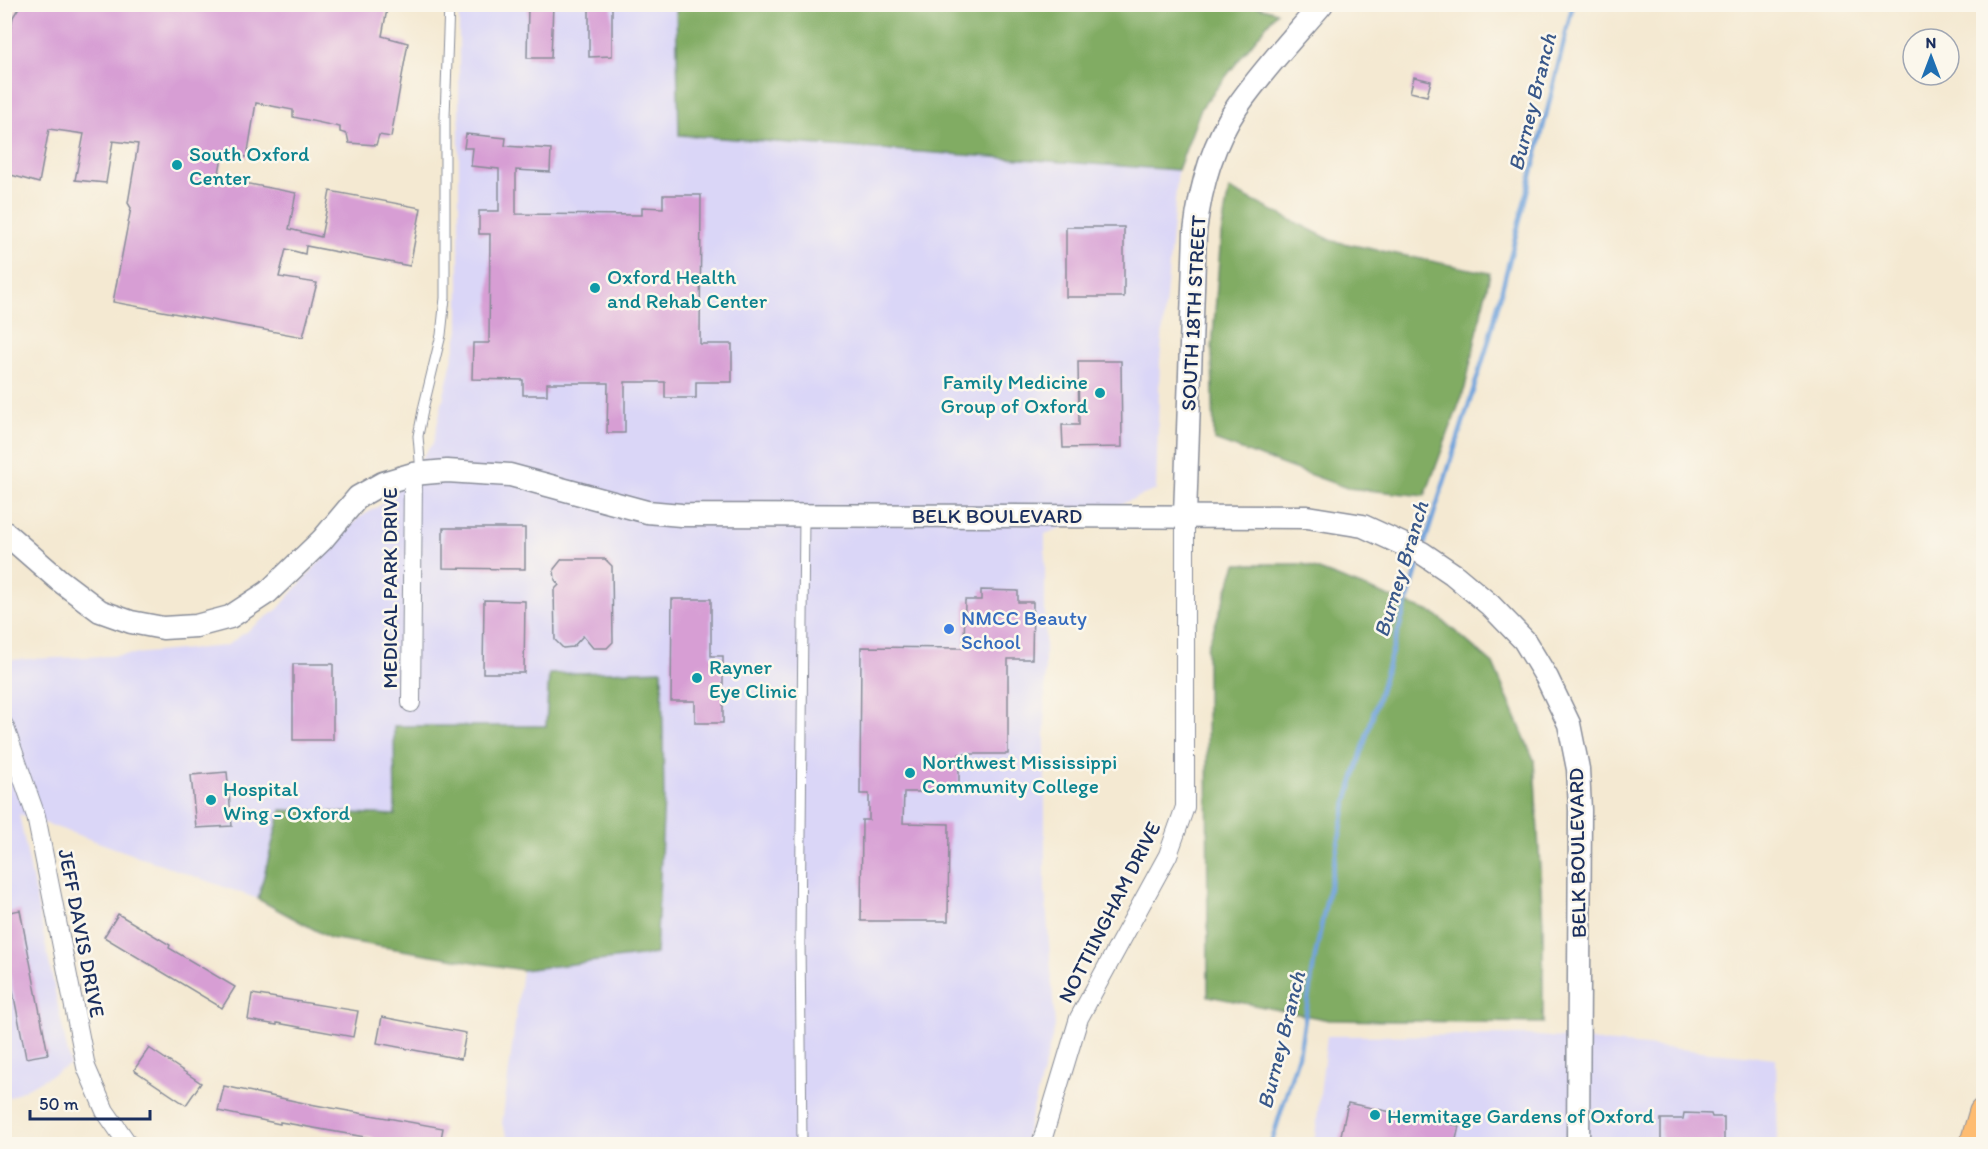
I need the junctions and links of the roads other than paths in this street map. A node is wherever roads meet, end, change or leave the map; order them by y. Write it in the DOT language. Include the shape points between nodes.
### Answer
graph roads {
  1 [pos="448,4"];
  2 [pos="1322,4"];
  3 [pos="417,474"];
  4 [pos="804,515"];
  5 [pos="1185,515"];
  6 [pos="8,542"];
  7 [pos="411,703"];
  8 [pos="4,725"];
  9 [pos="1983,1113"];
  10 [pos="128,1144"];
  11 [pos="802,1144"];
  12 [pos="1041,1144"];
  13 [pos="1578,1144"];
  14 [pos="1974,1144"];
  1 -- 3 [label="lane" via="445,298 441,335 418,436"];
  2 -- 5 [label="street, SOUTH 18TH STREET" via="1236,108 1203,186 1194,232"];
  3 -- 4 [label="street, BELK BOULEVARD" via="447,471 510,475 647,512"];
  3 -- 6 [label="street, BELK BOULEVARD" via="383,483 358,497 322,540 268,592 230,617 196,626 163,628 100,611"];
  3 -- 7 [label="street, MEDICAL PARK DRIVE"];
  4 -- 5 [label="street, BELK BOULEVARD"];
  4 -- 11 [label="lane"];
  5 -- 12 [label="street, NOTTIINGHAM DRIVE" via="1185,807 1168,855 1079,1018"];
  5 -- 13 [label="street, BELK BOULEVARD" via="1307,517 1363,526 1422,553 1453,574 1524,640 1569,724 1578,769"];
  8 -- 10 [label="street, JEFF DAVIS DRIVE" via="36,816 86,1067 105,1111"];
  9 -- 14 [label="highway"];
}
